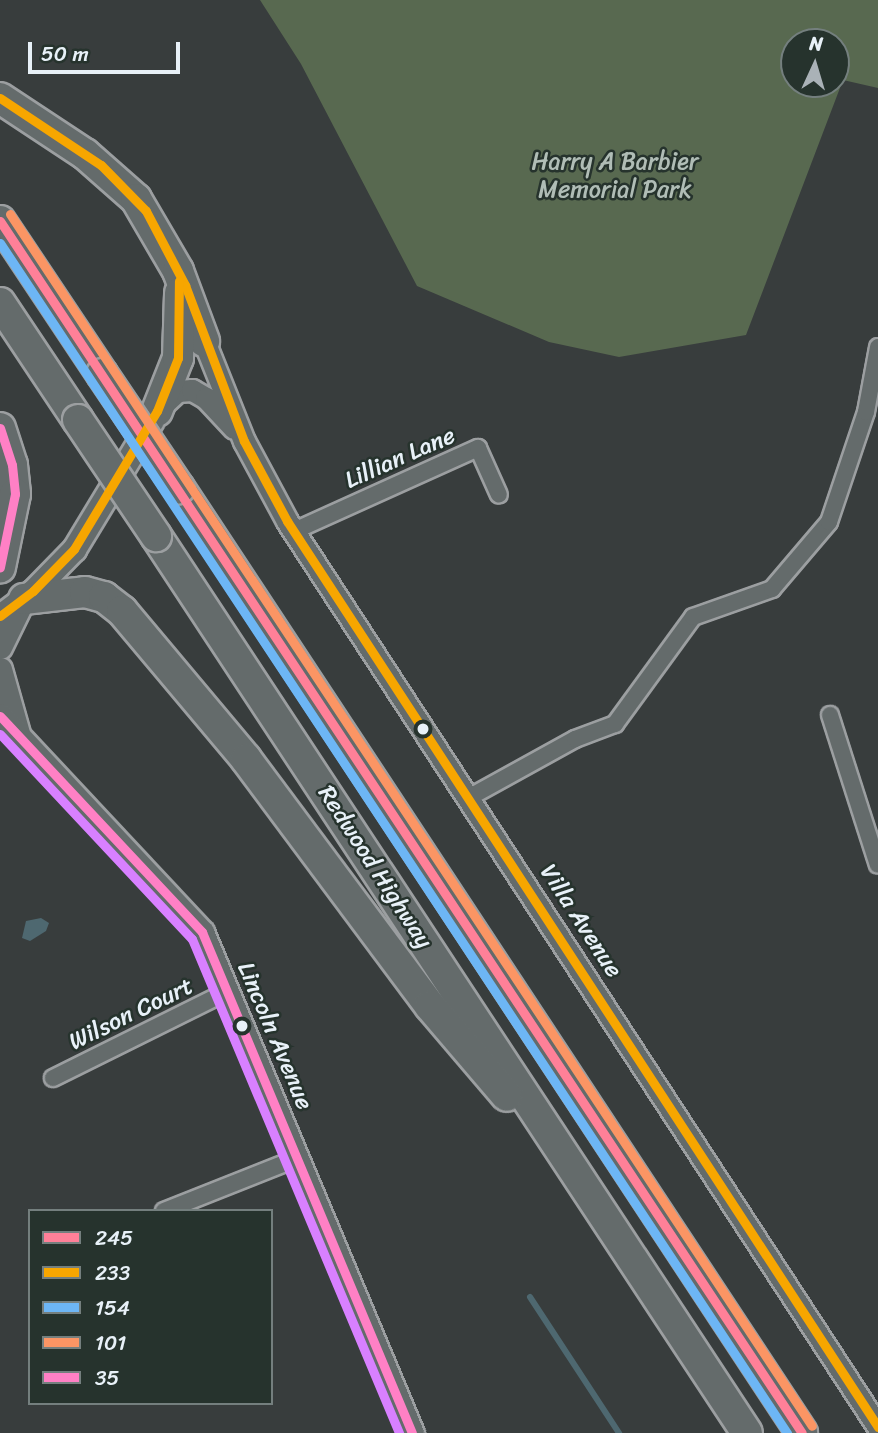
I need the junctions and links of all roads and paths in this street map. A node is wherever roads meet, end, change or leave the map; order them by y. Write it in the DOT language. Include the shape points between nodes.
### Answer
graph roads {
  1 [pos="0,98"];
  2 [pos="0,221"];
  3 [pos="178,271"];
  4 [pos="0,303"];
  5 [pos="204,341"];
  6 [pos="878,347"];
  7 [pos="157,411"];
  8 [pos="0,428"];
  9 [pos="244,441"];
  10 [pos="499,495"];
  11 [pos="294,531"];
  12 [pos="6,535"];
  13 [pos="0,567"];
  14 [pos="12,607"];
  15 [pos="0,647"];
  16 [pos="0,668"];
  17 [pos="830,715"];
  18 [pos="0,716"];
  19 [pos="20,739"];
  20 [pos="470,797"];
  21 [pos="878,865"];
  22 [pos="228,991"];
  23 [pos="53,1077"];
  24 [pos="298,1158"];
  25 [pos="584,1184"];
  26 [pos="169,1209"];
  27 [pos="878,1427"];
  28 [pos="412,1433"];
  29 [pos="747,1433"];
  30 [pos="802,1433"];
  1 -- 3 [label="highway" via="69,142 120,182 146,211"];
  2 -- 30 [label="highway, Redwood Highway, bridge"];
  3 -- 5 [label="highway"];
  3 -- 7 [label="highway" via="178,358"];
  4 -- 25 [label="highway, Redwood Highway, bridge"];
  5 -- 9 [label="street, Villa Avenue"];
  6 -- 20 [label="street" via="866,412 830,522 772,589 693,617 615,724 575,739"];
  7 -- 9 [label="street, Villa Avenue" via="170,395 192,390 212,404"];
  7 -- 14 [label="main road, Villa Avenue" via="84,537"];
  8 -- 12 [label="highway" via="14,480"];
  9 -- 11 [label="street, Villa Avenue"];
  10 -- 11 [label="street, Lillian Lane" via="478,448"];
  11 -- 20 [label="street, Villa Avenue"];
  12 -- 13 [label="highway"];
  14 -- 15 [label="main road, Villa Avenue"];
  14 -- 25 [label="highway" via="85,592 104,597 122,611 283,806 430,1006"];
  16 -- 19 [label="main road"];
  17 -- 21 [label="street"];
  18 -- 19 [label="main road, Lincoln Avenue"];
  19 -- 22 [label="main road, Lincoln Avenue" via="202,932"];
  20 -- 27 [label="street, Villa Avenue"];
  22 -- 23 [label="street, Wilson Court"];
  22 -- 24 [label="main road, Lincoln Avenue"];
  24 -- 26 [label="street"];
  24 -- 28 [label="main road, Lincoln Avenue"];
  25 -- 29 [label="highway, Redwood Highway"];
}
